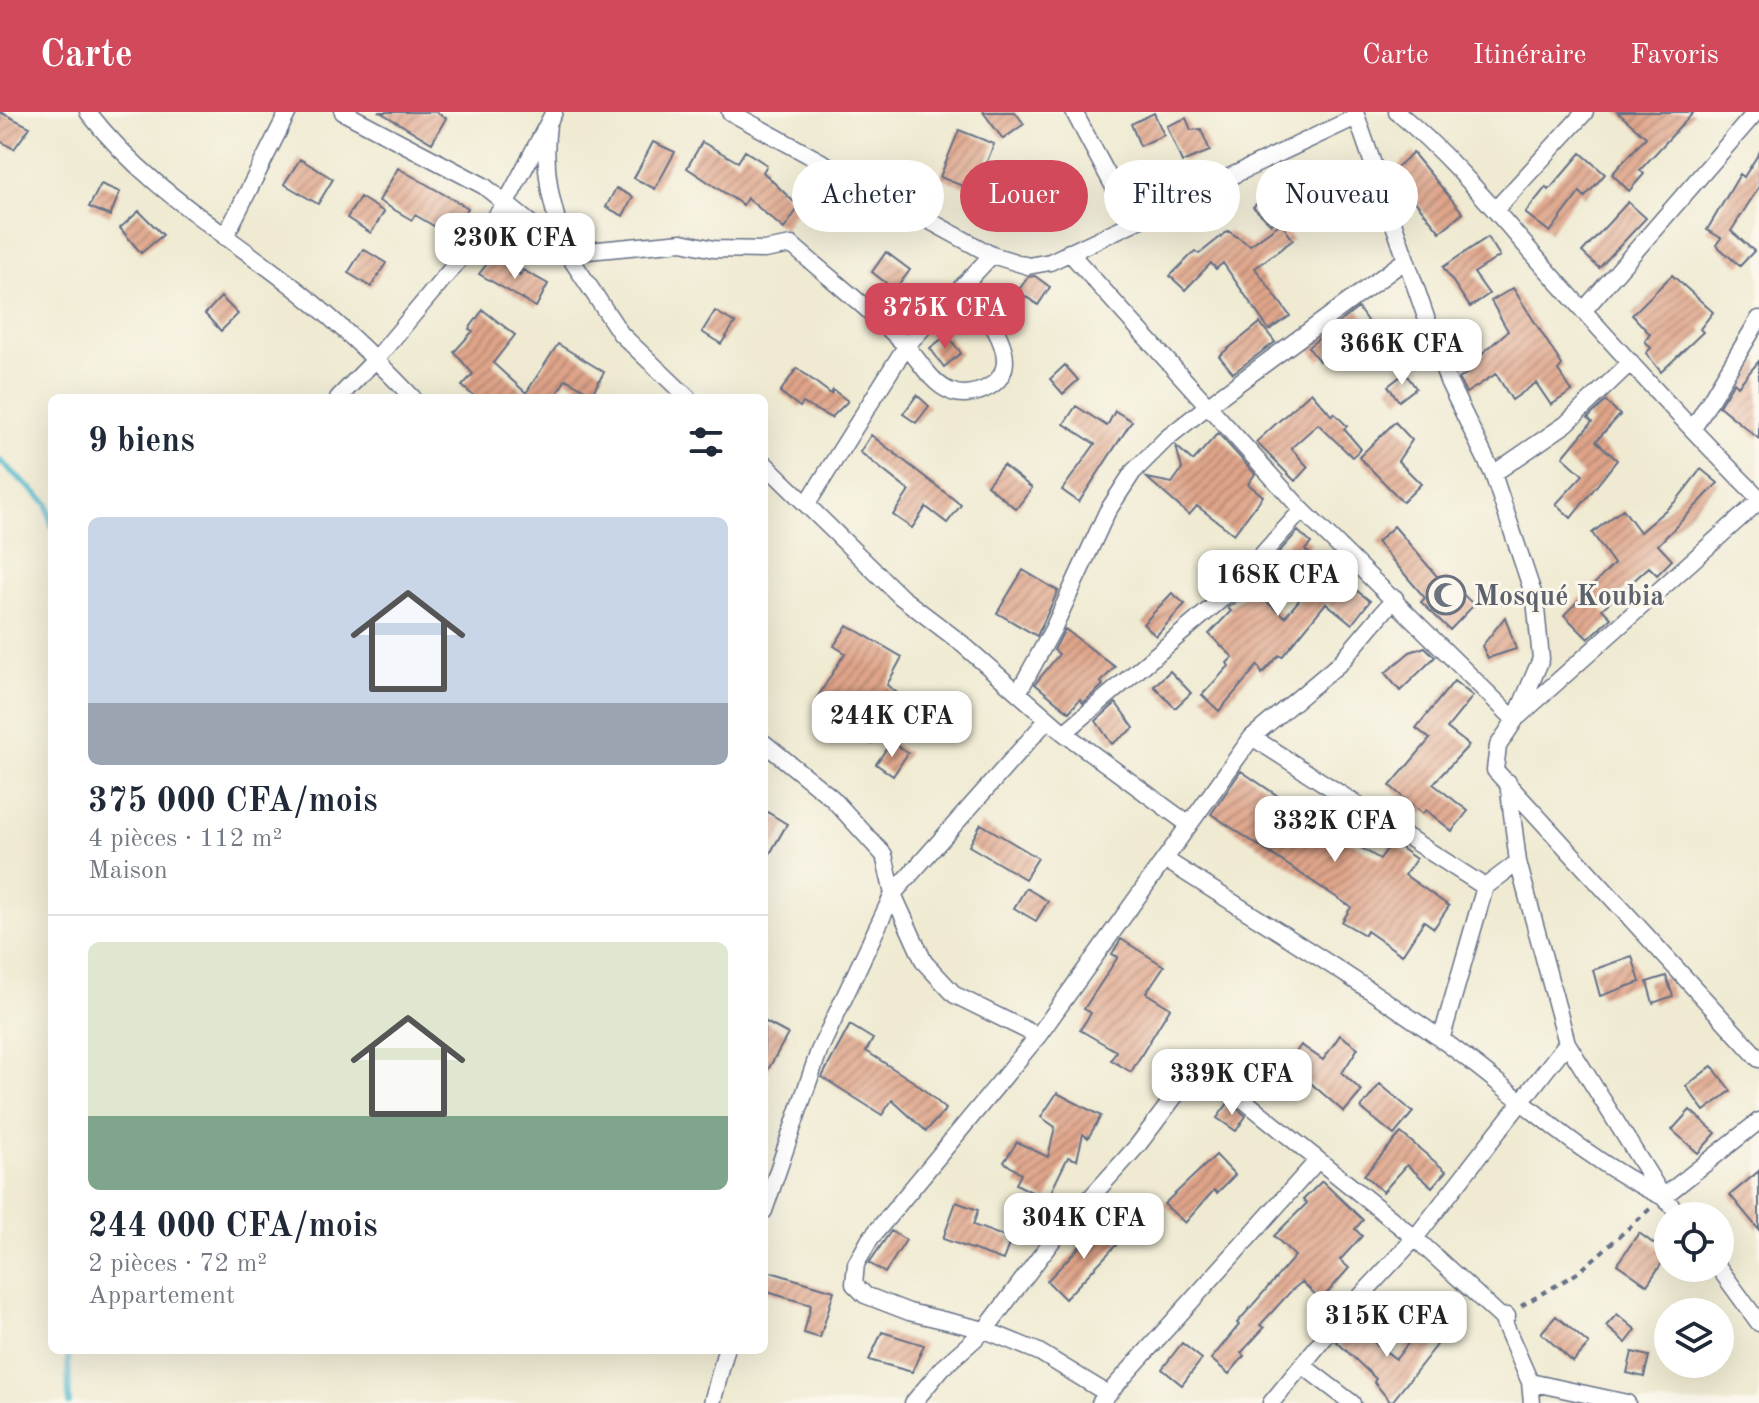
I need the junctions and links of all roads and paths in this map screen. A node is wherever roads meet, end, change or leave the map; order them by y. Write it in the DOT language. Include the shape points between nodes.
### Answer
graph roads {
  1 [pos="88,112"];
  2 [pos="288,112"];
  3 [pos="343,112"];
  4 [pos="730,112"];
  5 [pos="1074,112"];
  6 [pos="1397,112"];
  7 [pos="1585,112"];
  8 [pos="1756,112"];
  9 [pos="1356,114"];
  10 [pos="551,118"];
  11 [pos="1104,168"];
  12 [pos="1240,169"];
  13 [pos="505,205"];
  14 [pos="1496,209"];
  15 [pos="1110,232"];
  16 [pos="225,237"];
  17 [pos="1069,252"];
  18 [pos="567,253"];
  19 [pos="992,255"];
  20 [pos="1404,261"];
  21 [pos="962,287"];
  22 [pos="1584,310"];
  23 [pos="1759,319"];
  24 [pos="906,346"];
  25 [pos="376,359"];
  26 [pos="1631,362"];
  27 [pos="342,394"];
  28 [pos="409,394"];
  29 [pos="684,394"];
  30 [pos="1210,404"];
  31 [pos="1693,429"];
  32 [pos="768,467"];
  33 [pos="1493,474"];
  34 [pos="1759,500"];
  35 [pos="807,504"];
  36 [pos="1302,510"];
  37 [pos="1395,598"];
  38 [pos="1018,693"];
  39 [pos="1048,719"];
  40 [pos="1515,720"];
  41 [pos="1064,733"];
  42 [pos="1252,737"];
  43 [pos="768,746"];
  44 [pos="1508,782"];
  45 [pos="1188,824"];
  46 [pos="1166,860"];
  47 [pos="1518,862"];
  48 [pos="1485,887"];
  49 [pos="893,894"];
  50 [pos="1038,1036"];
  51 [pos="1441,1040"];
  52 [pos="1567,1043"];
  53 [pos="1759,1059"];
  54 [pos="1524,1102"];
  55 [pos="1759,1121"];
  56 [pos="1318,1160"];
  57 [pos="1663,1197"];
  58 [pos="768,1199"];
  59 [pos="1668,1202"];
  60 [pos="1415,1238"];
  61 [pos="1729,1282"];
  62 [pos="1504,1317"];
  63 [pos="1759,1323"];
  64 [pos="985,1330"];
  65 [pos="725,1354"];
  66 [pos="1302,1365"];
  67 [pos="1530,1382"];
  68 [pos="1104,1398"];
  69 [pos="712,1403"];
  70 [pos="913,1403"];
  71 [pos="1271,1403"];
  72 [pos="1352,1403"];
  73 [pos="1532,1403"];
  74 [pos="1627,1403"];
  1 -- 16 [label="street" via="148,178"];
  2 -- 16 [label="street"];
  3 -- 13 [label="street" via="484,186"];
  4 -- 19 [label="street"];
  5 -- 11 [label="street"];
  6 -- 14 [label="street"];
  7 -- 14 [label="street"];
  8 -- 22 [label="street"];
  9 -- 12 [label="street"];
  9 -- 20 [label="street"];
  10 -- 13 [label="street"];
  10 -- 18 [label="street" via="544,159"];
  13 -- 18 [label="street"];
  13 -- 25 [label="street"];
  14 -- 22 [label="street"];
  15 -- 17 [label="street"];
  16 -- 25 [label="street" via="343,326"];
  17 -- 19 [label="street" via="1039,266"];
  17 -- 30 [label="street"];
  18 -- 24 [label="street" via="682,242 714,249 792,245"];
  18 -- 29 [label="street" via="621,334"];
  19 -- 21 [label="street"];
  20 -- 30 [label="street"];
  20 -- 33 [label="street" via="1448,381"];
  21 -- 24 [label="street"];
  21 -- 24 [label="street" via="983,308 999,336 1004,365 999,378 981,391 951,392"];
  22 -- 26 [label="street"];
  23 -- 31 [label="street"];
  24 -- 35 [label="street"];
  25 -- 27 [label="street"];
  25 -- 28 [label="street"];
  26 -- 31 [label="street"];
  26 -- 33 [label="street" via="1566,424"];
  30 -- 36 [label="street"];
  30 -- 38 [label="street" via="1133,472 1107,512"];
  31 -- 34 [label="street"];
  32 -- 35 [label="street"];
  33 -- 40 [label="street" via="1519,543 1542,642 1541,659"];
  34 -- 40 [label="street"];
  35 -- 38 [label="street" via="901,597"];
  36 -- 37 [label="street"];
  36 -- 41 [label="street" via="1224,597"];
  37 -- 40 [label="street"];
  37 -- 42 [label="street" via="1340,663"];
  38 -- 39 [label="street"];
  39 -- 41 [label="street"];
  39 -- 49 [label="street"];
  40 -- 44 [label="street" via="1493,763"];
  41 -- 45 [label="street"];
  42 -- 45 [label="street"];
  42 -- 48 [label="street"];
  43 -- 49 [label="street" via="832,798 884,855"];
  44 -- 47 [label="street"];
  44 -- 53 [label="street"];
  45 -- 46 [label="street"];
  46 -- 50 [label="street"];
  46 -- 51 [label="street"];
  47 -- 48 [label="street"];
  47 -- 52 [label="street"];
  48 -- 51 [label="street"];
  49 -- 50 [label="street" via="924,962 955,995"];
  49 -- 58 [label="street" via="819,1051"];
  50 -- 64 [label="street" via="870,1239 853,1274 856,1288 865,1295"];
  51 -- 54 [label="street"];
  52 -- 54 [label="street"];
  52 -- 57 [label="street"];
  54 -- 57 [label="street" via="1591,1158"];
  54 -- 60 [label="street"];
  55 -- 57 [label="street"];
  56 -- 60 [label="street"];
  56 -- 64 [label="street" via="1199,1064"];
  56 -- 68 [label="street"];
  57 -- 59 [label="street"];
  57 -- 62 [label="path" via="1579,1272"];
  60 -- 62 [label="street"];
  60 -- 66 [label="street"];
  61 -- 63 [label="street"];
  62 -- 67 [label="street"];
  64 -- 68 [label="street" via="1039,1352"];
  64 -- 70 [label="street"];
  65 -- 69 [label="street"];
  66 -- 71 [label="street"];
  66 -- 72 [label="street"];
  67 -- 73 [label="street"];
  67 -- 74 [label="street"];
}
